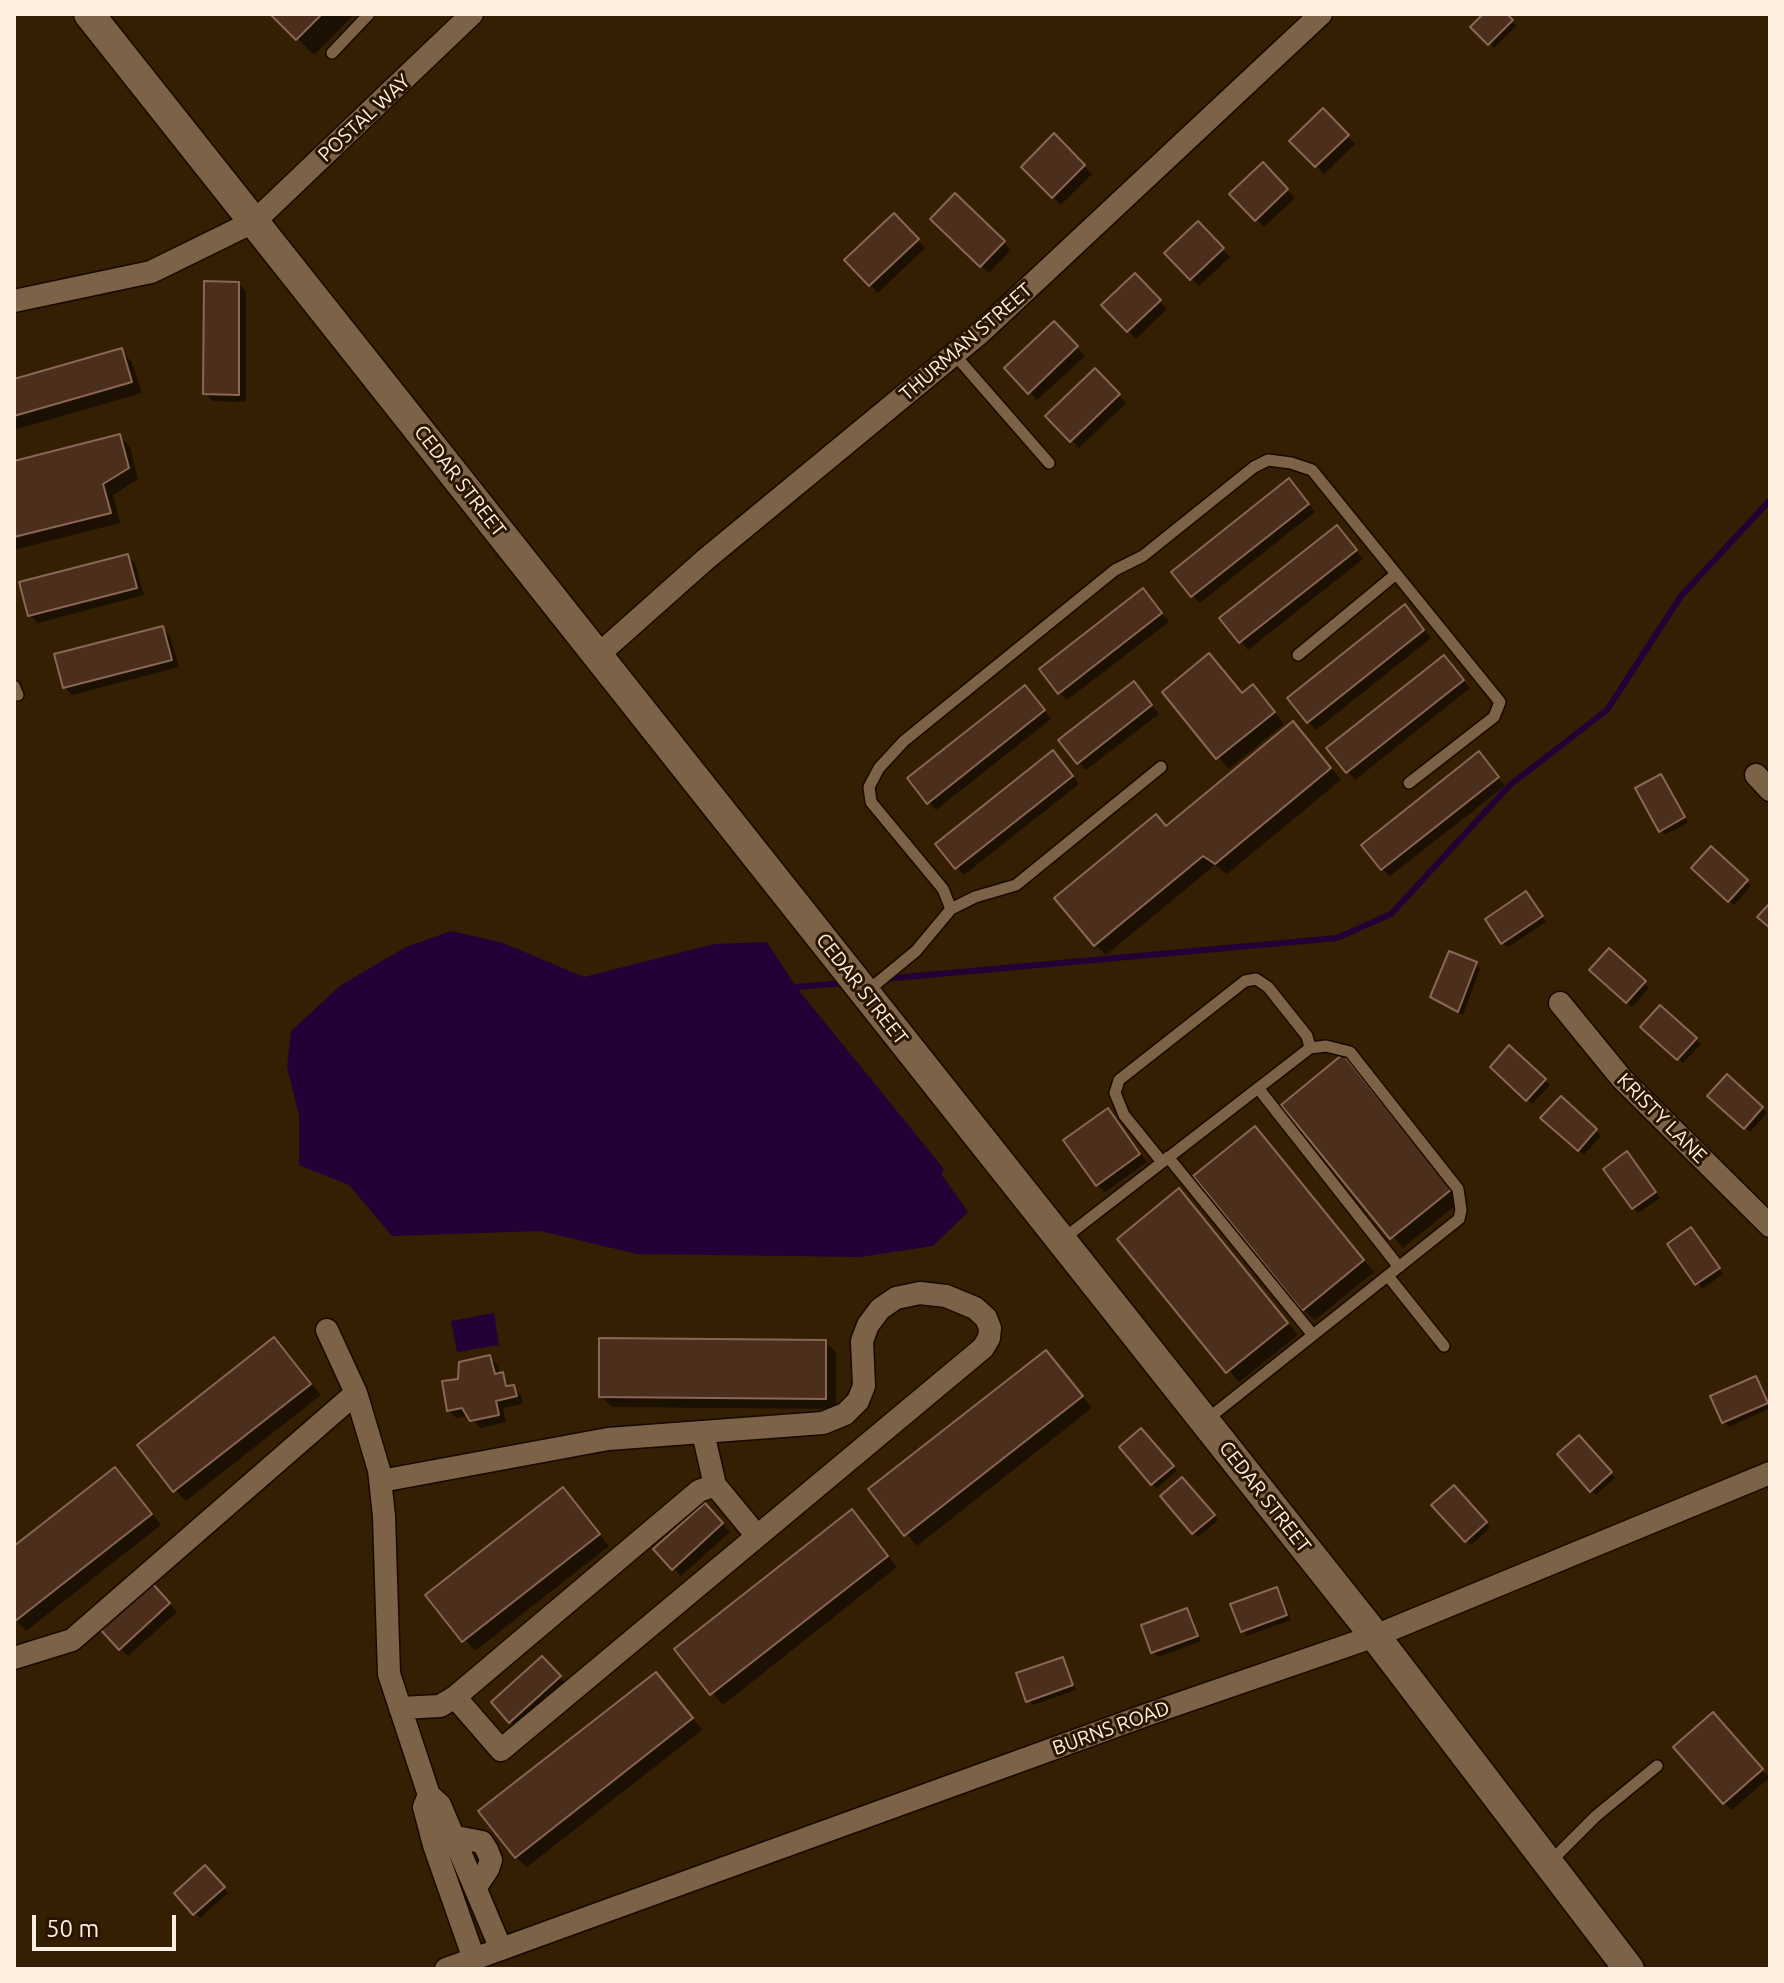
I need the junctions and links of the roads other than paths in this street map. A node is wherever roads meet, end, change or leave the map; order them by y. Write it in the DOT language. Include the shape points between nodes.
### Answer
graph roads {
  1 [pos="89,14"];
  2 [pos="369,14"];
  3 [pos="472,14"];
  4 [pos="1321,14"];
  5 [pos="332,53"];
  6 [pos="255,221"];
  7 [pos="14,301"];
  8 [pos="954,354"];
  9 [pos="1049,463"];
  10 [pos="1396,574"];
  11 [pos="598,655"];
  12 [pos="1298,655"];
  13 [pos="1161,767"];
  14 [pos="1409,783"];
  15 [pos="951,909"];
  16 [pos="865,993"];
  17 [pos="1560,1003"];
  18 [pos="1310,1048"];
  19 [pos="1258,1088"];
  20 [pos="1165,1160"];
  21 [pos="1770,1226"];
  22 [pos="1061,1240"];
  23 [pos="1399,1267"];
  24 [pos="1388,1276"];
  25 [pos="327,1330"];
  26 [pos="1313,1335"];
  27 [pos="1444,1346"];
  28 [pos="356,1393"];
  29 [pos="1204,1421"];
  30 [pos="703,1433"];
  31 [pos="1770,1473"];
  32 [pos="381,1481"];
  33 [pos="715,1485"];
  34 [pos="757,1536"];
  35 [pos="1375,1636"];
  36 [pos="14,1658"];
  37 [pos="455,1697"];
  38 [pos="400,1708"];
  39 [pos="1657,1766"];
  40 [pos="429,1795"];
  41 [pos="456,1837"];
  42 [pos="434,1845"];
  43 [pos="1548,1863"];
  44 [pos="501,1949"];
  45 [pos="474,1959"];
  46 [pos="446,1969"];
  47 [pos="1629,1969"];
  1 -- 6 [label="street, CEDAR STREET"];
  2 -- 5 [label="lane"];
  3 -- 6 [label="street, POSTAL WAY"];
  4 -- 8 [label="street, THURMAN STREET"];
  6 -- 7 [label="street, POSTAL WAY" via="151,272"];
  6 -- 11 [label="street, CEDAR STREET"];
  8 -- 9 [label="lane"];
  8 -- 11 [label="street, THURMAN STREET"];
  10 -- 12 [label="lane"];
  10 -- 14 [label="lane" via="1500,702 1494,717"];
  10 -- 15 [label="lane" via="1312,470 1268,460 1143,556 1115,570 904,741 869,787 871,802 943,889"];
  11 -- 16 [label="street, CEDAR STREET"];
  13 -- 15 [label="lane" via="1016,885"];
  15 -- 16 [label="lane" via="916,951"];
  16 -- 22 [label="street, CEDAR STREET"];
  17 -- 21 [label="street, KRISTY LANE" via="1622,1079"];
  18 -- 19 [label="lane"];
  18 -- 20 [label="lane" via="1307,1036 1268,987 1256,979 1245,981 1119,1080 1115,1093 1124,1115"];
  18 -- 23 [label="lane" via="1350,1052 1458,1189 1459,1219"];
  19 -- 20 [label="lane"];
  19 -- 23 [label="lane"];
  20 -- 22 [label="lane"];
  20 -- 26 [label="lane"];
  22 -- 29 [label="street, CEDAR STREET"];
  23 -- 24 [label="lane"];
  24 -- 26 [label="lane"];
  24 -- 27 [label="lane"];
  25 -- 28 [label="street"];
  26 -- 29 [label="lane"];
  28 -- 32 [label="street"];
  28 -- 36 [label="street" via="72,1640"];
  29 -- 35 [label="street, CEDAR STREET"];
  30 -- 32 [label="street" via="608,1439"];
  30 -- 33 [label="street"];
  30 -- 34 [label="street" via="823,1423 845,1414 864,1386 862,1341 868,1325 896,1298 920,1293 946,1296 986,1318 990,1328 983,1348"];
  31 -- 35 [label="street, BURNS ROAD"];
  32 -- 38 [label="street" via="389,1674"];
  33 -- 34 [label="street"];
  33 -- 37 [label="street" via="699,1491"];
  34 -- 37 [label="street" via="501,1750"];
  35 -- 43 [label="street, CEDAR STREET"];
  35 -- 44 [label="street, BURNS ROAD"];
  37 -- 38 [label="street" via="440,1706"];
  38 -- 40 [label="street"];
  39 -- 43 [label="lane"];
  40 -- 41 [label="street"];
  40 -- 42 [label="street" via="424,1807"];
  41 -- 42 [label="lane"];
  41 -- 44 [label="street"];
  42 -- 45 [label="street"];
  43 -- 47 [label="street, CEDAR STREET"];
  44 -- 45 [label="street, BURNS ROAD"];
  45 -- 46 [label="street, BURNS ROAD"];
}
